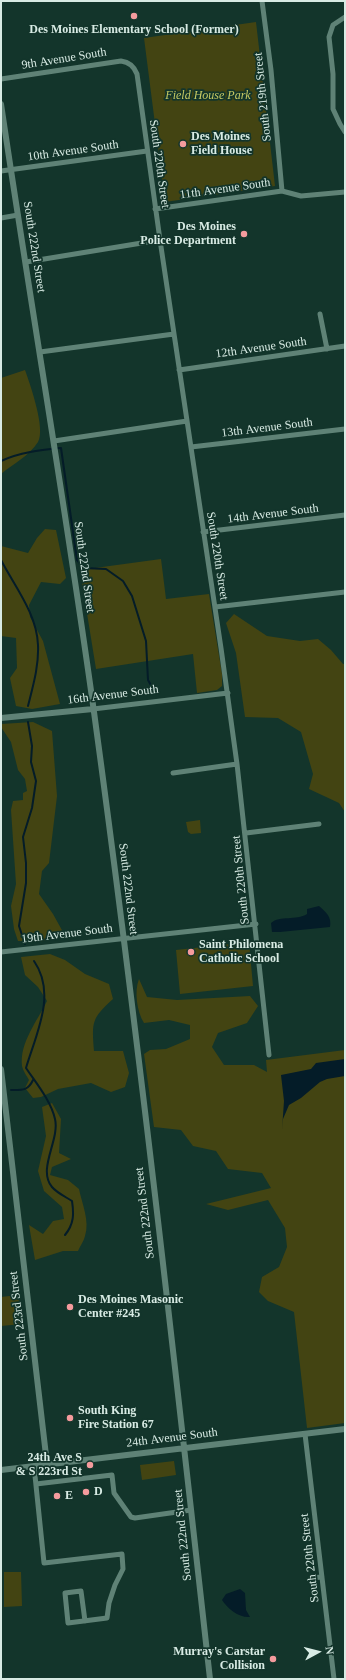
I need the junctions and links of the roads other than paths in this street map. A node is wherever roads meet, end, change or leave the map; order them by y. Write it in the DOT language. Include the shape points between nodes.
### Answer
graph roads {
  1 [pos="262,1"];
  2 [pos="345,17"];
  3 [pos="130,64"];
  4 [pos="1,79"];
  5 [pos="1,104"];
  6 [pos="345,132"];
  7 [pos="147,150"];
  8 [pos="11,169"];
  9 [pos="1,171"];
  10 [pos="282,191"];
  11 [pos="345,192"];
  12 [pos="155,209"];
  13 [pos="18,215"];
  14 [pos="1,218"];
  15 [pos="160,240"];
  16 [pos="26,262"];
  17 [pos="320,314"];
  18 [pos="174,334"];
  19 [pos="345,346"];
  20 [pos="327,349"];
  21 [pos="40,352"];
  22 [pos="179,370"];
  23 [pos="187,421"];
  24 [pos="345,428"];
  25 [pos="54,441"];
  26 [pos="191,447"];
  27 [pos="345,515"];
  28 [pos="203,532"];
  29 [pos="345,592"];
  30 [pos="215,607"];
  31 [pos="228,693"];
  32 [pos="93,709"];
  33 [pos="1,718"];
  34 [pos="238,764"];
  35 [pos="173,772"];
  36 [pos="319,824"];
  37 [pos="246,833"];
  38 [pos="256,924"];
  39 [pos="123,938"];
  40 [pos="1,952"];
  41 [pos="269,1055"];
  42 [pos="1,1069"];
  43 [pos="345,1429"];
  44 [pos="305,1434"];
  45 [pos="184,1448"];
  46 [pos="47,1464"];
  47 [pos="34,1466"];
  48 [pos="1,1470"];
  49 [pos="36,1484"];
  50 [pos="191,1510"];
  51 [pos="322,1577"];
  52 [pos="311,1578"];
  53 [pos="85,1621"];
  54 [pos="210,1679"];
  55 [pos="334,1679"];
  1 -- 10 [label="street, South 219th Street"];
  2 -- 6 [label="street" via="333,25 329,37 333,109"];
  3 -- 4 [label="street, 9th Avenue South" via="114,62"];
  3 -- 7 [label="street, South 220th Street" via="137,74"];
  5 -- 8 [label="street, South 222nd Street"];
  7 -- 8 [label="street, 10th Avenue South"];
  7 -- 12 [label="street, South 220th Street"];
  8 -- 9 [label="street, 10th Avenue South"];
  8 -- 13 [label="street, South 222nd Street"];
  10 -- 11 [label="street, 11th Avenue South" via="301,196"];
  10 -- 12 [label="street, 11th Avenue South"];
  12 -- 15 [label="street, South 220th Street"];
  13 -- 14 [label="street"];
  13 -- 16 [label="street, South 222nd Street"];
  15 -- 16 [label="street"];
  15 -- 18 [label="street, South 220th Street"];
  16 -- 21 [label="street, South 222nd Street"];
  17 -- 20 [label="street"];
  18 -- 21 [label="street"];
  18 -- 22 [label="street, South 220th Street"];
  19 -- 20 [label="street, 12th Avenue South"];
  20 -- 22 [label="street, 12th Avenue South"];
  21 -- 25 [label="street, South 222nd Street"];
  22 -- 23 [label="street, South 220th Street"];
  23 -- 25 [label="street"];
  23 -- 26 [label="street, South 220th Street"];
  24 -- 26 [label="street, 13th Avenue South"];
  25 -- 32 [label="street, South 222nd Street"];
  26 -- 28 [label="street, South 220th Street"];
  27 -- 28 [label="street, 14th Avenue South"];
  28 -- 30 [label="street, South 220th Street"];
  29 -- 30 [label="street"];
  30 -- 31 [label="street, South 220th Street"];
  31 -- 32 [label="street, 16th Avenue South"];
  31 -- 34 [label="street, South 220th Street"];
  32 -- 33 [label="street, 16th Avenue South"];
  32 -- 39 [label="street, South 222nd Street"];
  34 -- 35 [label="street"];
  34 -- 37 [label="street, South 220th Street"];
  36 -- 37 [label="street"];
  37 -- 38 [label="street, South 220th Street"];
  38 -- 39 [label="street, 19th Avenue South"];
  38 -- 41 [label="street, South 220th Street"];
  39 -- 40 [label="street, 19th Avenue South"];
  39 -- 45 [label="street, South 222nd Street"];
  42 -- 46 [label="street, South 223rd Street"];
  43 -- 44 [label="street, 24th Avenue South"];
  44 -- 45 [label="street, 24th Avenue South"];
  44 -- 51 [label="street, South 220th Street"];
  45 -- 46 [label="street, 24th Avenue South"];
  45 -- 50 [label="street, South 222nd Street"];
  46 -- 47 [label="street, 24th Avenue South"];
  47 -- 48 [label="street, 24th Avenue South"];
  47 -- 49 [label="street"];
  49 -- 50 [label="street" via="112,1475 114,1493 131,1517"];
  49 -- 53 [label="street" via="44,1563 122,1554 123,1569 113,1591 107,1618"];
  50 -- 54 [label="street, South 222nd Street"];
  51 -- 52 [label="street"];
  51 -- 55 [label="street, South 220th Street"];
  53 -- 53 [label="street" via="68,1623 64,1593 81,1591"];
}
